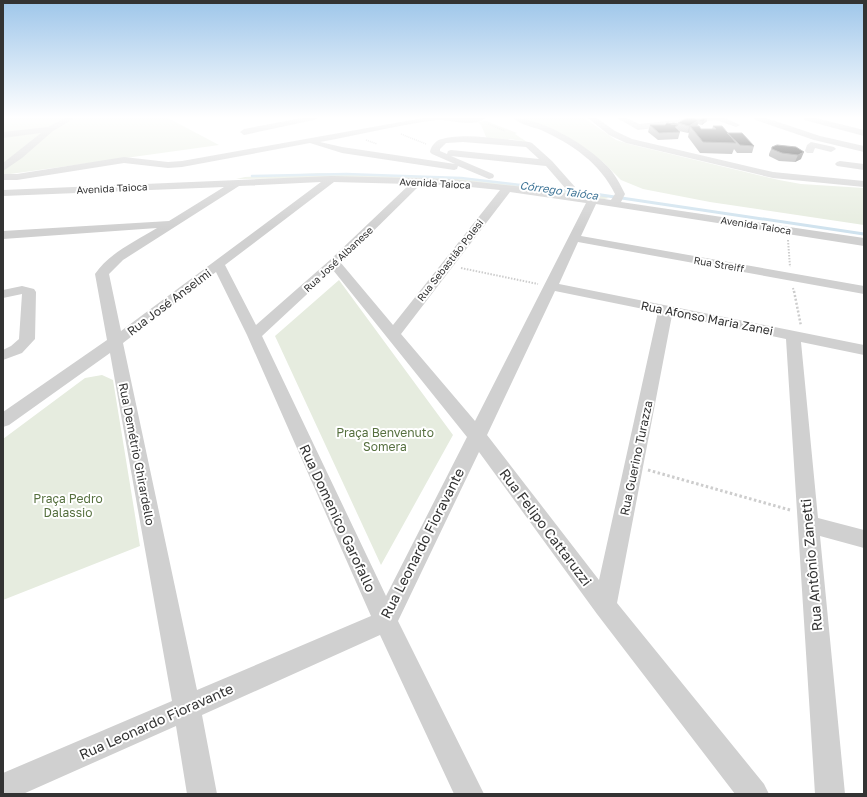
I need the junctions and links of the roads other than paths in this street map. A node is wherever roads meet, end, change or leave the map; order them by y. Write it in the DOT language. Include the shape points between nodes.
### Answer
graph roads {
  1 [pos="20,155"];
  2 [pos="231,155"];
  3 [pos="374,155"];
  4 [pos="446,155"];
  5 [pos="481,155"];
  6 [pos="540,155"];
  7 [pos="587,155"];
  8 [pos="686,155"];
  9 [pos="853,155"];
  10 [pos="864,157"];
  11 [pos="549,163"];
  12 [pos="840,164"];
  13 [pos="864,167"];
  14 [pos="3,168"];
  15 [pos="484,173"];
  16 [pos="3,177"];
  17 [pos="332,179"];
  18 [pos="420,181"];
  19 [pos="230,183"];
  20 [pos="864,184"];
  21 [pos="570,187"];
  22 [pos="506,188"];
  23 [pos="594,192"];
  24 [pos="3,193"];
  25 [pos="632,195"];
  26 [pos="618,198"];
  27 [pos="173,224"];
  28 [pos="3,235"];
  29 [pos="574,238"];
  30 [pos="864,242"];
  31 [pos="334,263"];
  32 [pos="218,264"];
  33 [pos="550,286"];
  34 [pos="864,290"];
  35 [pos="3,294"];
  36 [pos="666,310"];
  37 [pos="394,333"];
  38 [pos="254,335"];
  39 [pos="793,335"];
  40 [pos="115,342"];
  41 [pos="864,350"];
  42 [pos="3,355"];
  43 [pos="3,421"];
  44 [pos="477,436"];
  45 [pos="808,520"];
  46 [pos="864,539"];
  47 [pos="605,606"];
  48 [pos="386,621"];
  49 [pos="187,708"];
  50 [pos="3,788"];
  51 [pos="202,794"];
  52 [pos="468,794"];
  53 [pos="754,794"];
  54 [pos="830,794"];
  1 -- 14 [label="street"];
  2 -- 16 [label="street" via="174,165 124,160"];
  3 -- 15 [label="street"];
  4 -- 15 [label="street"];
  5 -- 11 [label="street"];
  6 -- 11 [label="street"];
  7 -- 26 [label="street" via="605,169 617,186"];
  8 -- 20 [label="street" via="773,176"];
  9 -- 10 [label="street"];
  11 -- 21 [label="street"];
  12 -- 13 [label="street"];
  15 -- 19 [label="street" via="332,170 255,173 238,176"];
  15 -- 21 [label="street"];
  17 -- 18 [label="street, Avenida Taioca"];
  17 -- 19 [label="street, Avenida Taioca"];
  17 -- 32 [label="street, Rua José Anselmi"];
  18 -- 22 [label="street, Avenida Taioca"];
  18 -- 31 [label="street, Rua José Albanese"];
  19 -- 24 [label="street, Avenida Taioca"];
  19 -- 27 [label="street, Rua Demétrio Ghirardello"];
  21 -- 23 [label="street"];
  22 -- 23 [label="street, Avenida Taioca"];
  22 -- 37 [label="street, Rua Sebastião Polesi"];
  23 -- 26 [label="street, Avenida Taioca"];
  23 -- 29 [label="street, Rua Leonardo Fioravante"];
  25 -- 26 [label="street"];
  26 -- 30 [label="street, Avenida Taioca"];
  27 -- 28 [label="street"];
  27 -- 40 [label="street, Rua Demétrio Ghirardello" via="119,257 102,274"];
  29 -- 33 [label="street, Rua Leonardo Fioravante"];
  29 -- 34 [label="street, Rua Streiff"];
  31 -- 37 [label="street, Rua Felipo Cattaruzzi"];
  31 -- 38 [label="street, Rua José Albanese"];
  32 -- 38 [label="street, Rua Domenico Garofallo"];
  32 -- 40 [label="street, Rua José Anselmi"];
  33 -- 36 [label="street, Rua Afonso Maria Zanei"];
  33 -- 44 [label="street, Rua Leonardo Fioravante"];
  35 -- 42 [label="street" via="22,290 29,292 27,339 16,350"];
  36 -- 39 [label="street, Rua Afonso Maria Zanei"];
  36 -- 47 [label="street, Rua Guerino Turazza"];
  37 -- 44 [label="street, Rua Felipo Cattaruzzi"];
  38 -- 48 [label="street, Rua Domenico Garofallo"];
  39 -- 41 [label="street, Rua Afonso Maria Zanei"];
  39 -- 45 [label="street, Rua Antônio Zanetti"];
  40 -- 43 [label="street, Rua José Anselmi"];
  40 -- 49 [label="street, Rua Demétrio Ghirardello"];
  44 -- 47 [label="street, Rua Felipo Cattaruzzi"];
  44 -- 48 [label="street, Rua Leonardo Fioravante"];
  45 -- 46 [label="street"];
  45 -- 54 [label="street, Rua Antônio Zanetti"];
  47 -- 53 [label="street, Rua Felipo Cattaruzzi"];
  48 -- 49 [label="street, Rua Leonardo Fioravante"];
  48 -- 52 [label="street, Rua Domenico Garofallo"];
  49 -- 50 [label="street, Rua Leonardo Fioravante"];
  49 -- 51 [label="street, Rua Demétrio Ghirardello"];
}
